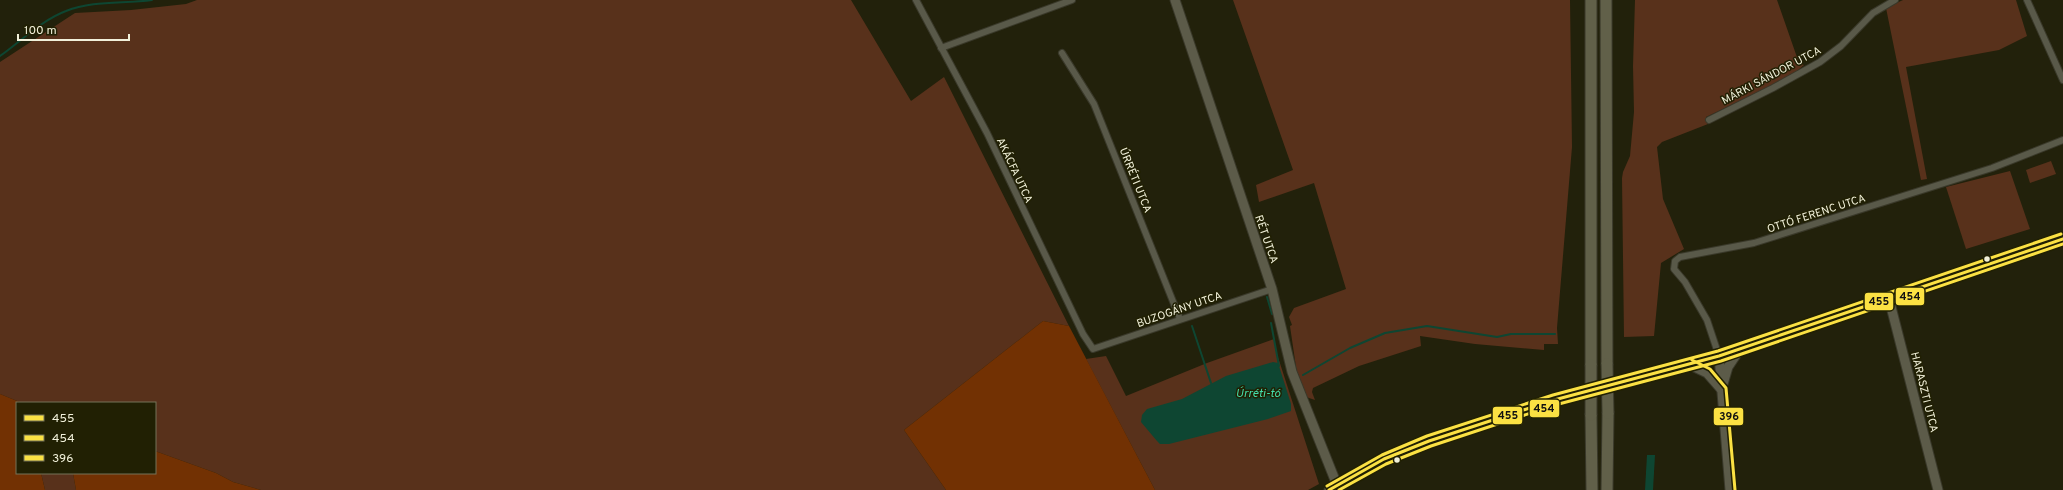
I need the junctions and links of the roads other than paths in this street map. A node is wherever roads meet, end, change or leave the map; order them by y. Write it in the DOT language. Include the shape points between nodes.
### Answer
graph roads {
  1 [pos="916,0"];
  2 [pos="1072,0"];
  3 [pos="1175,0"];
  4 [pos="1591,0"];
  5 [pos="1606,0"];
  6 [pos="1895,0"];
  7 [pos="2027,0"];
  8 [pos="942,48"];
  9 [pos="1062,53"];
  10 [pos="2063,80"];
  11 [pos="1709,120"];
  12 [pos="2063,140"];
  13 [pos="2063,239"];
  14 [pos="1272,289"];
  15 [pos="1889,299"];
  16 [pos="1180,319"];
  17 [pos="1093,349"];
  18 [pos="1740,349"];
  19 [pos="1719,356"];
  20 [pos="1690,365"];
  21 [pos="1721,389"];
  22 [pos="1333,488"];
  23 [pos="1592,490"];
  24 [pos="1607,490"];
  25 [pos="1730,490"];
  26 [pos="1938,490"];
  1 -- 8 [label="street, AKÁCFA UTCA"];
  2 -- 8 [label="street"];
  3 -- 14 [label="street, RÉT UTCA"];
  4 -- 23 [label="highway, bridge"];
  5 -- 24 [label="highway, bridge"];
  6 -- 11 [label="street, MÁRKI SÁNDOR UTCA" via="1873,13 1841,46 1820,62"];
  7 -- 10 [label="street"];
  8 -- 17 [label="street, AKÁCFA UTCA" via="951,70 987,133"];
  9 -- 16 [label="street, ÚRRÉTI UTCA" via="1094,104"];
  12 -- 19 [label="street, OTTÓ FERENC UTCA" via="1992,168 1754,243 1680,257 1675,261 1674,269 1685,282 1703,314"];
  13 -- 15 [label="street"];
  14 -- 16 [label="street, BUZOGÁNY UTCA"];
  14 -- 22 [label="street, RÉT UTCA" via="1292,372"];
  15 -- 18 [label="street"];
  15 -- 26 [label="street, HARASZTI UTCA"];
  16 -- 17 [label="street, BUZOGÁNY UTCA"];
  18 -- 19 [label="street"];
  18 -- 21 [label="street" via="1728,367"];
  19 -- 20 [label="street"];
  19 -- 21 [label="street"];
  20 -- 21 [label="street" via="1707,373"];
  20 -- 22 [label="street" via="1554,400 1429,440 1384,459"];
  21 -- 25 [label="street"];
}
